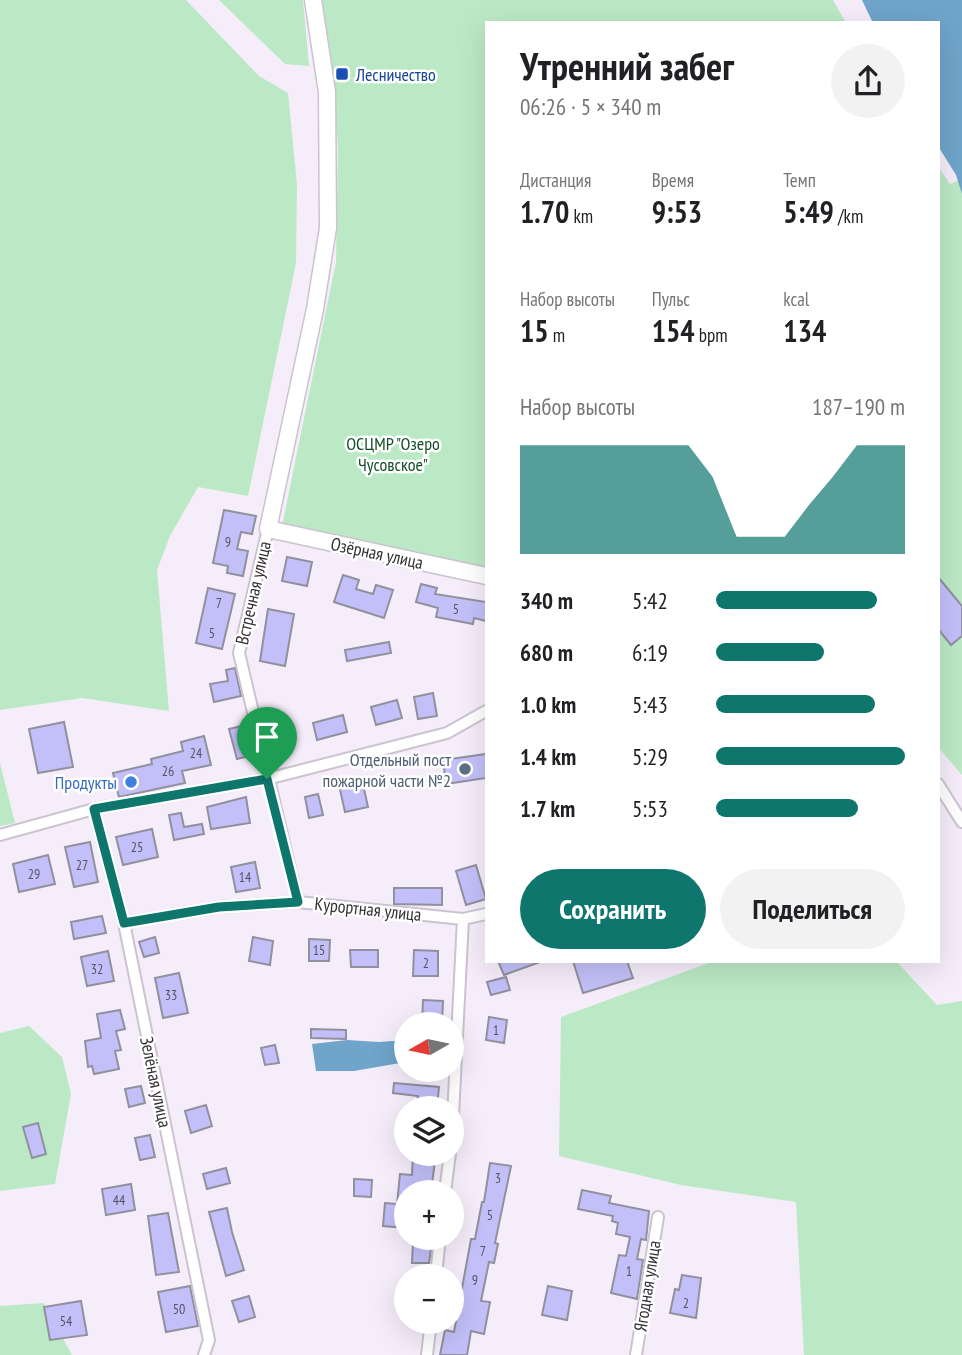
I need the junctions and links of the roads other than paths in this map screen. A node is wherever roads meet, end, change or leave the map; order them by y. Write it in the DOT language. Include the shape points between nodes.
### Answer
graph roads {
  1 [pos="313,0"];
  2 [pos="268,529"];
  3 [pos="485,576"];
  4 [pos="485,712"];
  5 [pos="267,779"];
  6 [pos="940,787"];
  7 [pos="94,809"];
  8 [pos="962,822"];
  9 [pos="0,835"];
  10 [pos="298,902"];
  11 [pos="485,914"];
  12 [pos="463,919"];
  13 [pos="124,923"];
  14 [pos="454,1096"];
  15 [pos="659,1217"];
  16 [pos="429,1334"];
  17 [pos="204,1355"];
  18 [pos="427,1355"];
  19 [pos="636,1355"];
  1 -- 2 [label="street" via="327,92 328,228 316,309"];
  2 -- 3 [label="street, Озёрная улица"];
  2 -- 5 [label="street, Встречная улица" via="239,653"];
  4 -- 5 [label="street" via="447,733"];
  5 -- 7 [label="street"];
  5 -- 10 [label="street, Встречная улица"];
  6 -- 8 [label="street"];
  7 -- 9 [label="street"];
  7 -- 13 [label="street, Зелёная улица"];
  10 -- 12 [label="street, Курортная улица"];
  10 -- 13 [label="street, Курортная улица" via="219,907"];
  11 -- 12 [label="street, Курортная улица"];
  12 -- 14 [label="street"];
  13 -- 17 [label="street, Зелёная улица" via="209,1340"];
  15 -- 19 [label="street, Ягодная улица"];
  16 -- 18 [label="street"];
}
